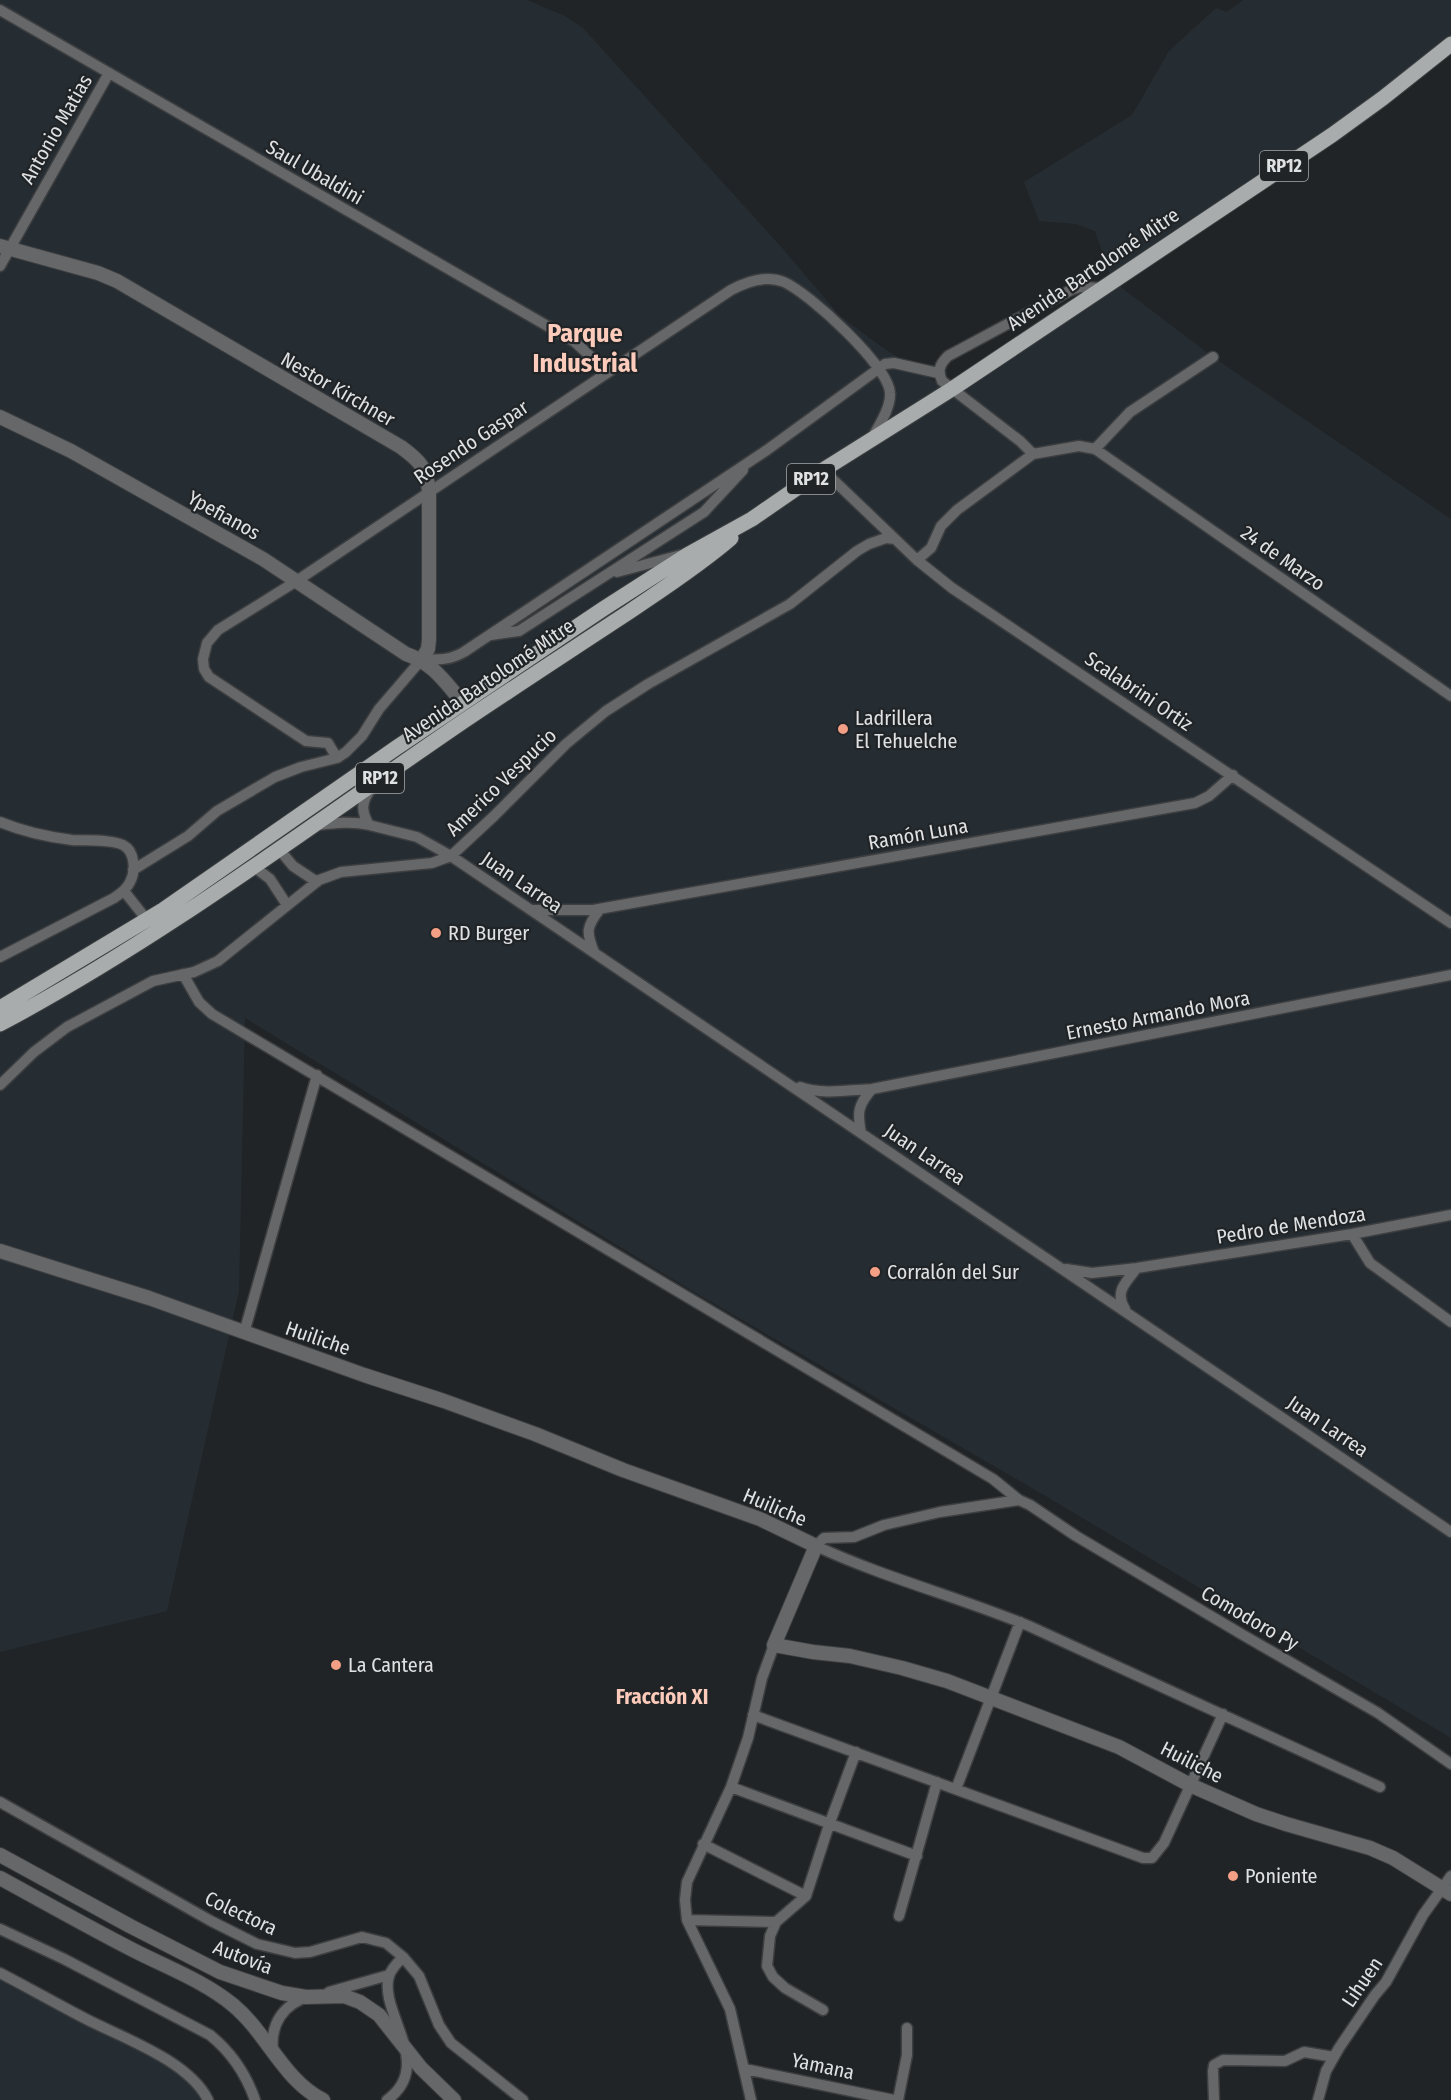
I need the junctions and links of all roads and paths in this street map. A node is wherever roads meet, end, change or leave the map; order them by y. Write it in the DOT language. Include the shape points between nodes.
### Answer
graph roads {
  1 [pos="0,10"];
  2 [pos="1451,44"];
  3 [pos="109,73"];
  4 [pos="4,248"];
  5 [pos="0,266"];
  6 [pos="1102,288"];
  7 [pos="1213,357"];
  8 [pos="879,368"];
  9 [pos="607,372"];
  10 [pos="938,373"];
  11 [pos="952,389"];
  12 [pos="0,417"];
  13 [pos="871,440"];
  14 [pos="1095,449"];
  15 [pos="1033,454"];
  16 [pos="753,459"];
  17 [pos="823,470"];
  18 [pos="429,491"];
  19 [pos="752,519"];
  20 [pos="895,539"];
  21 [pos="690,553"];
  22 [pos="917,560"];
  23 [pos="603,576"];
  24 [pos="295,582"];
  25 [pos="489,635"];
  26 [pos="423,659"];
  27 [pos="1451,696"];
  28 [pos="463,703"];
  29 [pos="338,758"];
  30 [pos="1233,775"];
  31 [pos="378,780"];
  32 [pos="0,822"];
  33 [pos="312,825"];
  34 [pos="369,825"];
  35 [pos="278,848"];
  36 [pos="451,856"];
  37 [pos="253,866"];
  38 [pos="133,870"];
  39 [pos="317,882"];
  40 [pos="124,891"];
  41 [pos="287,905"];
  42 [pos="600,909"];
  43 [pos="532,910"];
  44 [pos="147,920"];
  45 [pos="1451,922"];
  46 [pos="595,953"];
  47 [pos="0,957"];
  48 [pos="183,974"];
  49 [pos="1451,975"];
  50 [pos="0,1008"];
  51 [pos="0,1024"];
  52 [pos="317,1075"];
  53 [pos="787,1082"];
  54 [pos="0,1085"];
  55 [pos="872,1089"];
  56 [pos="861,1133"];
  57 [pos="1451,1215"];
  58 [pos="1352,1234"];
  59 [pos="0,1251"];
  60 [pos="1137,1268"];
  61 [pos="1062,1269"];
  62 [pos="1127,1312"];
  63 [pos="1451,1322"];
  64 [pos="244,1333"];
  65 [pos="1019,1500"];
  66 [pos="1451,1532"];
  67 [pos="816,1546"];
  68 [pos="1020,1622"];
  69 [pos="774,1645"];
  70 [pos="991,1699"];
  71 [pos="1222,1714"];
  72 [pos="753,1715"];
  73 [pos="856,1752"];
  74 [pos="1451,1764"];
  75 [pos="937,1782"];
  76 [pos="1190,1785"];
  77 [pos="731,1787"];
  78 [pos="1380,1787"];
  79 [pos="956,1789"];
  80 [pos="0,1802"];
  81 [pos="829,1825"];
  82 [pos="703,1844"];
  83 [pos="0,1855"];
  84 [pos="917,1856"];
  85 [pos="1451,1876"];
  86 [pos="0,1878"];
  87 [pos="1447,1891"];
  88 [pos="806,1896"];
  89 [pos="899,1916"];
  90 [pos="687,1920"];
  91 [pos="776,1922"];
  92 [pos="0,1929"];
  93 [pos="403,1957"];
  94 [pos="0,1973"];
  95 [pos="389,1975"];
  96 [pos="306,1997"];
  97 [pos="823,2010"];
  98 [pos="907,2028"];
  99 [pos="406,2049"];
  100 [pos="273,2051"];
  101 [pos="1334,2057"];
  102 [pos="745,2069"];
  103 [pos="842,2088"];
  104 [pos="208,2100"];
  105 [pos="255,2100"];
  106 [pos="323,2100"];
  107 [pos="387,2100"];
  108 [pos="454,2100"];
  109 [pos="523,2100"];
  110 [pos="751,2100"];
  111 [pos="843,2100"];
  112 [pos="896,2100"];
  113 [pos="1214,2100"];
  114 [pos="1318,2100"];
  1 -- 3 [label="street, Saul Ubaldini"];
  2 -- 6 [label="main road, Avenida Bartolomé Mitre / RP12" via="1332,135"];
  3 -- 4 [label="street, Antonio Matias"];
  3 -- 9 [label="street, Saul Ubaldini" via="575,342"];
  4 -- 5 [label="street, Antonio Matias"];
  4 -- 18 [label="street, Nestor Kirchner" via="117,281 401,447 425,469"];
  6 -- 10 [label="street" via="1071,290 948,356"];
  6 -- 11 [label="main road, Avenida Bartolomé Mitre / RP12"];
  7 -- 14 [label="street" via="1130,412"];
  8 -- 9 [label="street, Rosendo Gaspar" via="818,306 783,282 756,280 731,290"];
  8 -- 10 [label="street" via="894,363"];
  8 -- 13 [label="street, Rosendo Gaspar" via="891,395"];
  8 -- 16 [label="street"];
  9 -- 18 [label="street, Rosendo Gaspar"];
  10 -- 11 [label="street"];
  11 -- 13 [label="main road, Avenida Bartolomé Mitre / RP12"];
  11 -- 15 [label="street"];
  12 -- 24 [label="street, Ypefianos" via="81,457"];
  13 -- 17 [label="main road, Avenida Bartolomé Mitre / RP12"];
  14 -- 15 [label="street" via="1079,446"];
  14 -- 27 [label="street, 24 de Marzo"];
  15 -- 22 [label="street" via="957,510 941,526 931,548"];
  16 -- 23 [label="street" via="704,512"];
  16 -- 25 [label="street"];
  17 -- 19 [label="main road, Avenida Bartolomé Mitre / RP12"];
  17 -- 20 [label="street, Scalabrini Ortiz"];
  18 -- 24 [label="street, Rosendo Gaspar"];
  18 -- 26 [label="street, Nestor Kirchner" via="429,640"];
  19 -- 21 [label="main road, Avenida Bartolomé Mitre / RP12"];
  19 -- 31 [label="main road, Avenida Bartolomé Mitre / RP12" via="713,554 669,585"];
  20 -- 22 [label="street, Scalabrini Ortiz"];
  20 -- 36 [label="street, Americo Vespucio" via="886,538 857,551 790,604 606,711 566,744"];
  21 -- 23 [label="street"];
  21 -- 28 [label="main road, Avenida Bartolomé Mitre / RP12"];
  22 -- 30 [label="street, Scalabrini Ortiz" via="952,588"];
  23 -- 25 [label="street" via="519,631"];
  24 -- 26 [label="street, Ypefianos" via="406,654"];
  24 -- 29 [label="street, Rosendo Gaspar" via="218,630 207,643 202,659 204,669 306,741 328,743"];
  25 -- 26 [label="street" via="454,658"];
  26 -- 28 [label="street"];
  26 -- 29 [label="street" via="378,709 354,745"];
  28 -- 44 [label="main road, Avenida Bartolomé Mitre / RP12"];
  29 -- 38 [label="street" via="275,777"];
  30 -- 42 [label="street, Ramón Luna" via="1195,803"];
  30 -- 45 [label="street, Scalabrini Ortiz"];
  31 -- 33 [label="main road, Avenida Bartolomé Mitre / RP12"];
  31 -- 34 [label="street" via="362,806"];
  32 -- 38 [label="street" via="72,840 122,844 133,858"];
  33 -- 34 [label="street, Juan Larrea"];
  33 -- 35 [label="main road, Avenida Bartolomé Mitre / RP12"];
  34 -- 36 [label="street, Juan Larrea" via="417,837"];
  35 -- 37 [label="main road, Avenida Bartolomé Mitre / RP12"];
  35 -- 39 [label="street" via="293,866"];
  36 -- 39 [label="street, Americo Vespucio" via="432,863 349,870"];
  36 -- 43 [label="street, Juan Larrea"];
  37 -- 41 [label="street" via="270,879"];
  37 -- 51 [label="main road, Avenida Bartolomé Mitre / RP12" via="130,948"];
  38 -- 40 [label="street"];
  39 -- 41 [label="street, Americo Vespucio"];
  40 -- 44 [label="street"];
  40 -- 47 [label="street"];
  41 -- 48 [label="street, Americo Vespucio" via="218,961"];
  42 -- 43 [label="street, Ramón Luna"];
  42 -- 46 [label="street" via="590,922 587,936"];
  43 -- 46 [label="street, Juan Larrea"];
  44 -- 50 [label="main road, Avenida Bartolomé Mitre / RP12"];
  46 -- 53 [label="street, Juan Larrea"];
  48 -- 52 [label="street, Comodoro Py" via="199,1002 212,1014"];
  48 -- 54 [label="street, Americo Vespucio" via="138,988 53,1036"];
  49 -- 55 [label="street, Ernesto Armando Mora"];
  52 -- 64 [label="street"];
  52 -- 65 [label="street, Comodoro Py" via="993,1479"];
  53 -- 55 [label="street, Ernesto Armando Mora" via="809,1090"];
  53 -- 56 [label="street, Juan Larrea"];
  55 -- 56 [label="street" via="858,1116"];
  56 -- 61 [label="street, Juan Larrea"];
  57 -- 58 [label="street, Pedro de Mendoza"];
  58 -- 60 [label="street, Pedro de Mendoza"];
  58 -- 63 [label="street" via="1370,1263"];
  59 -- 64 [label="street, Huiliche"];
  60 -- 61 [label="street, Pedro de Mendoza" via="1092,1273"];
  60 -- 62 [label="street" via="1122,1289 1120,1301"];
  61 -- 62 [label="street, Juan Larrea"];
  62 -- 66 [label="street, Juan Larrea"];
  64 -- 67 [label="street, Huiliche" via="535,1434 760,1520"];
  65 -- 67 [label="street" via="940,1512 884,1525 854,1537 824,1538"];
  65 -- 74 [label="street, Comodoro Py" via="1378,1713"];
  67 -- 68 [label="street" via="856,1565"];
  67 -- 69 [label="street, Huiliche"];
  68 -- 70 [label="street"];
  68 -- 71 [label="street"];
  69 -- 70 [label="street, Huiliche" via="902,1668"];
  69 -- 72 [label="street"];
  70 -- 76 [label="street, Huiliche" via="1119,1747"];
  70 -- 79 [label="street"];
  71 -- 76 [label="street"];
  71 -- 78 [label="street"];
  72 -- 73 [label="street"];
  72 -- 77 [label="street"];
  73 -- 75 [label="street"];
  73 -- 81 [label="street"];
  75 -- 79 [label="street"];
  75 -- 84 [label="street"];
  76 -- 79 [label="street" via="1164,1844 1152,1858"];
  76 -- 87 [label="street, Huiliche" via="1266,1817 1370,1848"];
  77 -- 81 [label="street"];
  77 -- 82 [label="street"];
  80 -- 93 [label="street, Colectora" via="257,1944 295,1953 310,1952 362,1937 386,1943"];
  81 -- 84 [label="street"];
  81 -- 88 [label="street"];
  82 -- 88 [label="street"];
  82 -- 90 [label="street" via="687,1882"];
  83 -- 96 [label="street, Autovía" via="220,1972"];
  84 -- 89 [label="street"];
  85 -- 87 [label="street, Lihuen"];
  86 -- 100 [label="street, Autovía" via="210,1989 255,2026"];
  87 -- 101 [label="street, Lihuen" via="1423,1915 1386,1982"];
  88 -- 91 [label="street"];
  90 -- 91 [label="street"];
  90 -- 102 [label="street" via="729,2009"];
  91 -- 97 [label="street" via="770,1936 767,1966 785,1988"];
  92 -- 105 [label="street" via="210,2035 239,2066"];
  93 -- 95 [label="street"];
  93 -- 109 [label="street, Colectora" via="419,1976 439,2025 451,2043"];
  94 -- 104 [label="street" via="155,2054 186,2073"];
  95 -- 96 [label="street"];
  95 -- 99 [label="street" via="390,1999"];
  96 -- 99 [label="street, Autovía" via="344,1996 360,2002 379,2015"];
  96 -- 100 [label="street" via="279,2016 273,2029"];
  98 -- 112 [label="street" via="907,2055"];
  99 -- 107 [label="street" via="402,2084"];
  99 -- 108 [label="street, Autovía"];
  100 -- 106 [label="street, Autovía" via="301,2085"];
  101 -- 113 [label="street" via="1304,2052 1285,2061 1223,2060 1214,2065"];
  101 -- 114 [label="street, Lihuen"];
  102 -- 103 [label="street, Yamana"];
  102 -- 110 [label="street"];
  103 -- 111 [label="street"];
  103 -- 112 [label="street, Yamana"];
}
